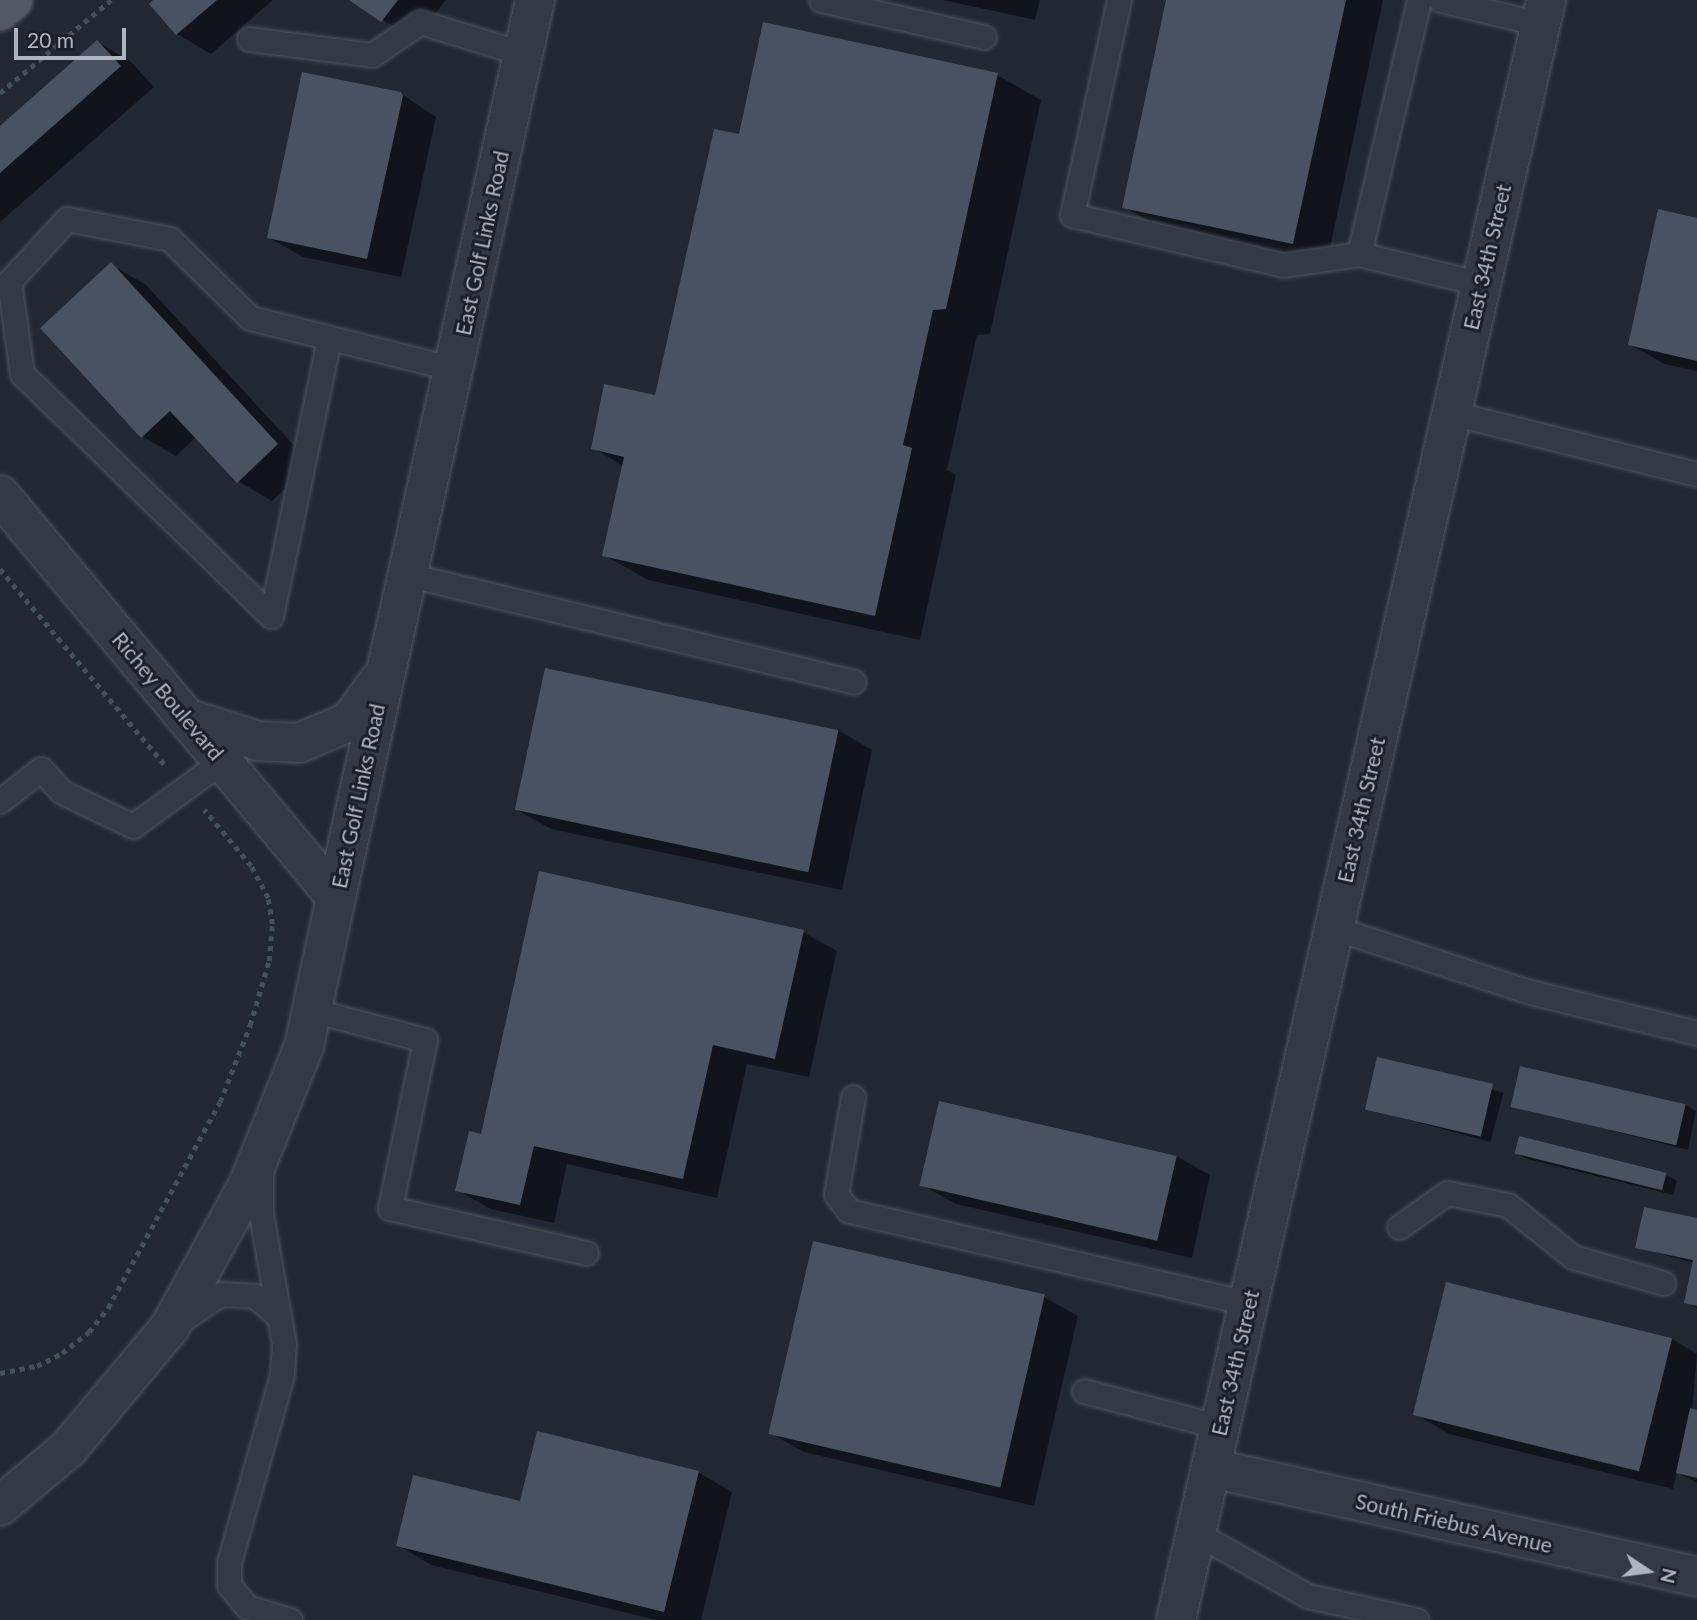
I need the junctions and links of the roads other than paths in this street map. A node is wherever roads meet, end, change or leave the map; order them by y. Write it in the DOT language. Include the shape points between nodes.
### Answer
graph roads {
  1 [pos="13,0"];
  2 [pos="535,0"];
  3 [pos="821,0"];
  4 [pos="1119,0"];
  5 [pos="1419,0"];
  6 [pos="1440,0"];
  7 [pos="0,11"];
  8 [pos="1544,12"];
  9 [pos="984,37"];
  10 [pos="249,39"];
  11 [pos="524,54"];
  12 [pos="1359,254"];
  13 [pos="1482,284"];
  14 [pos="329,339"];
  15 [pos="455,369"];
  16 [pos="1452,413"];
  17 [pos="1697,474"];
  18 [pos="0,495"];
  19 [pos="409,575"];
  20 [pos="386,671"];
  21 [pos="853,682"];
  22 [pos="186,718"];
  23 [pos="222,761"];
  24 [pos="0,801"];
  25 [pos="336,897"];
  26 [pos="1334,928"];
  27 [pos="312,1010"];
  28 [pos="1697,1033"];
  29 [pos="853,1097"];
  30 [pos="261,1156"];
  31 [pos="1399,1227"];
  32 [pos="586,1253"];
  33 [pos="1663,1283"];
  34 [pos="1249,1303"];
  35 [pos="277,1315"];
  36 [pos="170,1327"];
  37 [pos="1084,1391"];
  38 [pos="1220,1427"];
  39 [pos="1211,1468"];
  40 [pos="0,1506"];
  41 [pos="1196,1533"];
  42 [pos="1697,1577"];
  43 [pos="290,1620"];
  44 [pos="1176,1620"];
  45 [pos="1416,1620"];
  1 -- 7 [label="main road"];
  2 -- 11 [label="street, East Golf Links Road"];
  3 -- 9 [label="lane"];
  4 -- 12 [label="lane" via="1072,215 1283,265"];
  5 -- 12 [label="lane"];
  6 -- 8 [label="lane"];
  8 -- 13 [label="street, East 34th Street"];
  10 -- 11 [label="lane" via="372,55 420,22"];
  11 -- 15 [label="street, East Golf Links Road"];
  12 -- 13 [label="lane"];
  13 -- 16 [label="street, East 34th Street"];
  14 -- 14 [label="lane" via="250,318 170,239 67,219 9,282 22,374 271,616"];
  14 -- 15 [label="lane"];
  15 -- 19 [label="street, East Golf Links Road"];
  16 -- 17 [label="lane"];
  16 -- 26 [label="street, East 34th Street"];
  18 -- 22 [label="street, Richey Boulevard"];
  19 -- 20 [label="street, East Golf Links Road"];
  19 -- 21 [label="lane"];
  20 -- 22 [label="street" via="349,722 299,743 258,741"];
  20 -- 25 [label="street, East Golf Links Road"];
  22 -- 23 [label="street, Richey Boulevard"];
  23 -- 24 [label="lane" via="133,827 62,792 41,769"];
  23 -- 25 [label="street, Richey Boulevard"];
  25 -- 27 [label="street, East Golf Links Road"];
  26 -- 28 [label="lane" via="1530,992"];
  26 -- 34 [label="street, East 34th Street"];
  27 -- 30 [label="street, East Golf Links Road" via="304,1046"];
  27 -- 32 [label="lane" via="425,1040 390,1208"];
  29 -- 34 [label="lane" via="835,1194 849,1211"];
  30 -- 35 [label="lane" via="261,1214"];
  30 -- 36 [label="street, East Golf Links Road"];
  31 -- 33 [label="lane" via="1447,1193 1508,1205 1573,1257"];
  34 -- 38 [label="street, East 34th Street"];
  35 -- 36 [label="lane" via="255,1296 220,1294"];
  35 -- 43 [label="lane" via="284,1344 281,1385 229,1562 229,1585 247,1607"];
  36 -- 40 [label="street, East Golf Links Road" via="69,1448"];
  37 -- 38 [label="lane"];
  38 -- 39 [label="street, East 34th Street"];
  39 -- 41 [label="street, East 34th Street"];
  39 -- 42 [label="street, South Friebus Avenue"];
  41 -- 44 [label="street, East 34th Street"];
  41 -- 45 [label="lane" via="1308,1596"];
}
